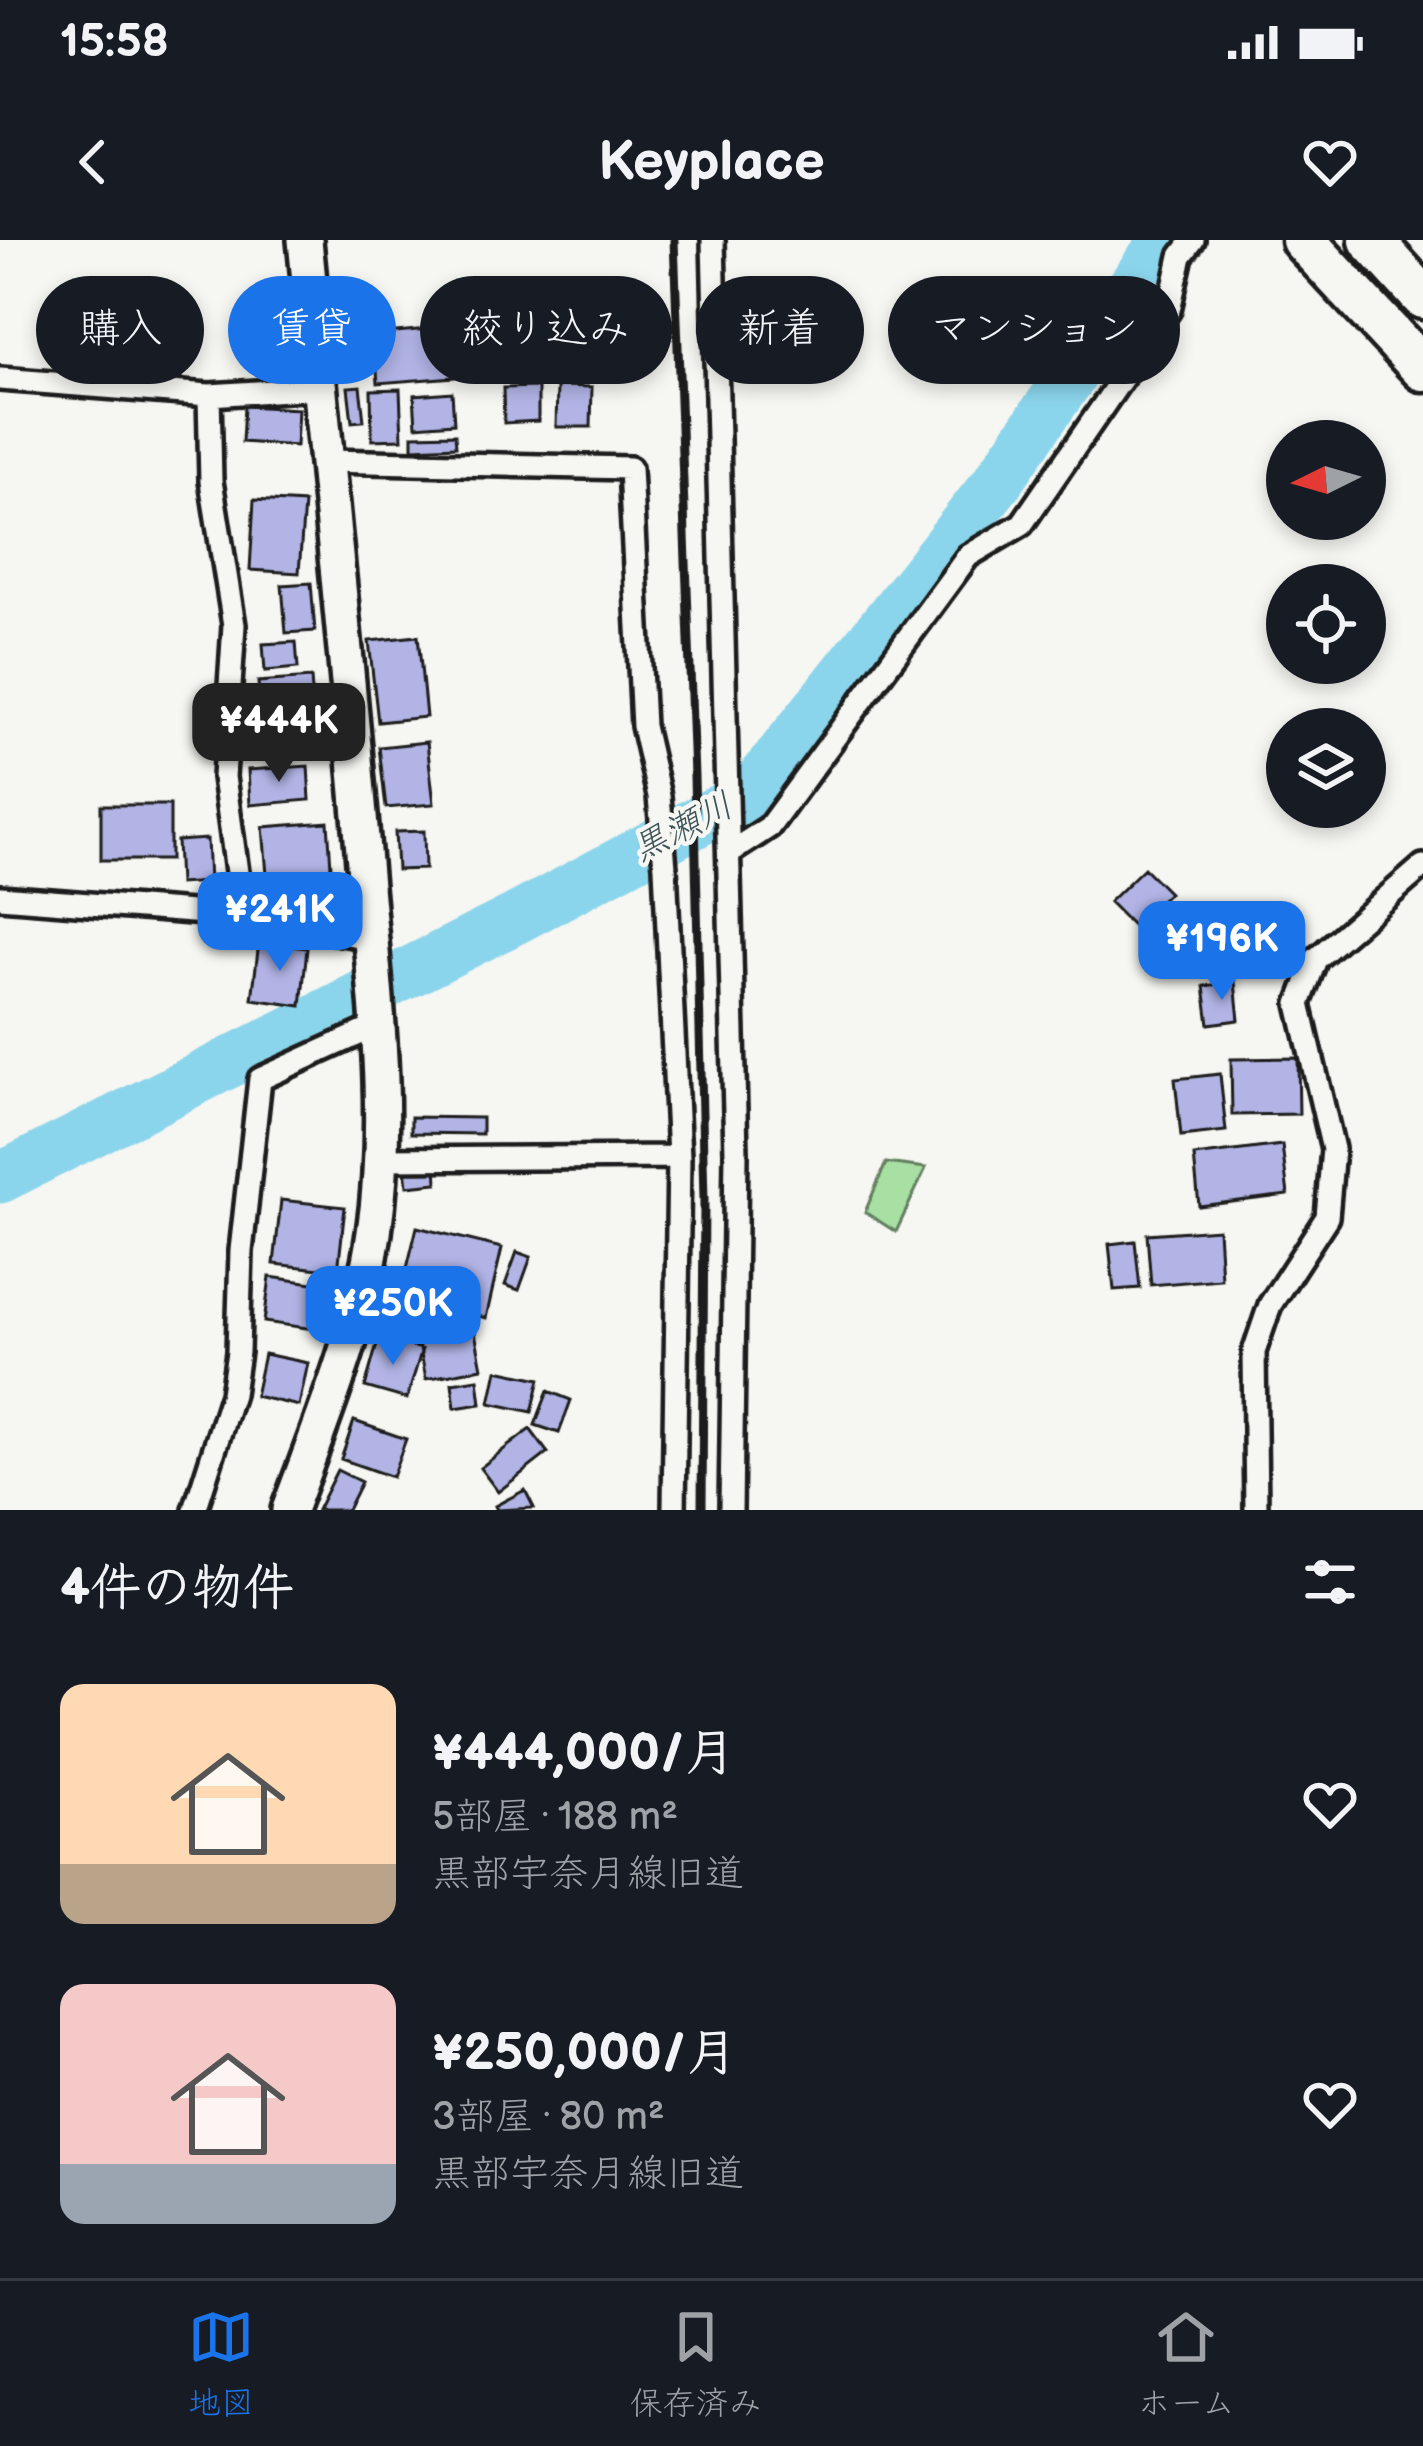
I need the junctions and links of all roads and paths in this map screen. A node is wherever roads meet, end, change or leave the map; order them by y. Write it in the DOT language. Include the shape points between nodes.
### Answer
graph roads {
  1 [pos="305,240"];
  2 [pos="712,240"];
  3 [pos="1193,240"];
  4 [pos="1303,240"];
  5 [pos="1371,240"];
  6 [pos="1423,297"];
  7 [pos="1423,369"];
  8 [pos="0,379"];
  9 [pos="320,388"];
  10 [pos="208,394"];
  11 [pos="326,461"];
  12 [pos="728,844"];
  13 [pos="1423,866"];
  14 [pos="0,897"];
  15 [pos="243,916"];
  16 [pos="370,938"];
  17 [pos="379,1024"];
  18 [pos="679,1157"];
  19 [pos="381,1159"];
  20 [pos="195,1510"];
  21 [pos="289,1510"];
  22 [pos="674,1510"];
  23 [pos="731,1510"];
  24 [pos="1256,1510"];
  1 -- 9 [label="street"];
  2 -- 12 [label="street"];
  3 -- 12 [label="street" via="1181,256 1169,310 1022,524 968,556 769,827"];
  4 -- 7 [label="highway"];
  5 -- 6 [label="highway"];
  8 -- 10 [label="street"];
  9 -- 10 [label="street"];
  9 -- 11 [label="street"];
  10 -- 15 [label="street" via="211,481 234,625 224,777"];
  11 -- 16 [label="street"];
  11 -- 18 [label="street" via="630,468 643,726 665,867"];
  12 -- 23 [label="street" via="736,1154"];
  13 -- 24 [label="street" via="1316,958 1299,1004 1333,1149 1327,1217 1270,1305 1253,1352"];
  14 -- 15 [label="street"];
  15 -- 16 [label="street"];
  16 -- 17 [label="street"];
  17 -- 19 [label="street"];
  17 -- 20 [label="street" via="260,1079 232,1394"];
  18 -- 19 [label="street"];
  18 -- 22 [label="street"];
  19 -- 21 [label="street" via="358,1309"];
}
